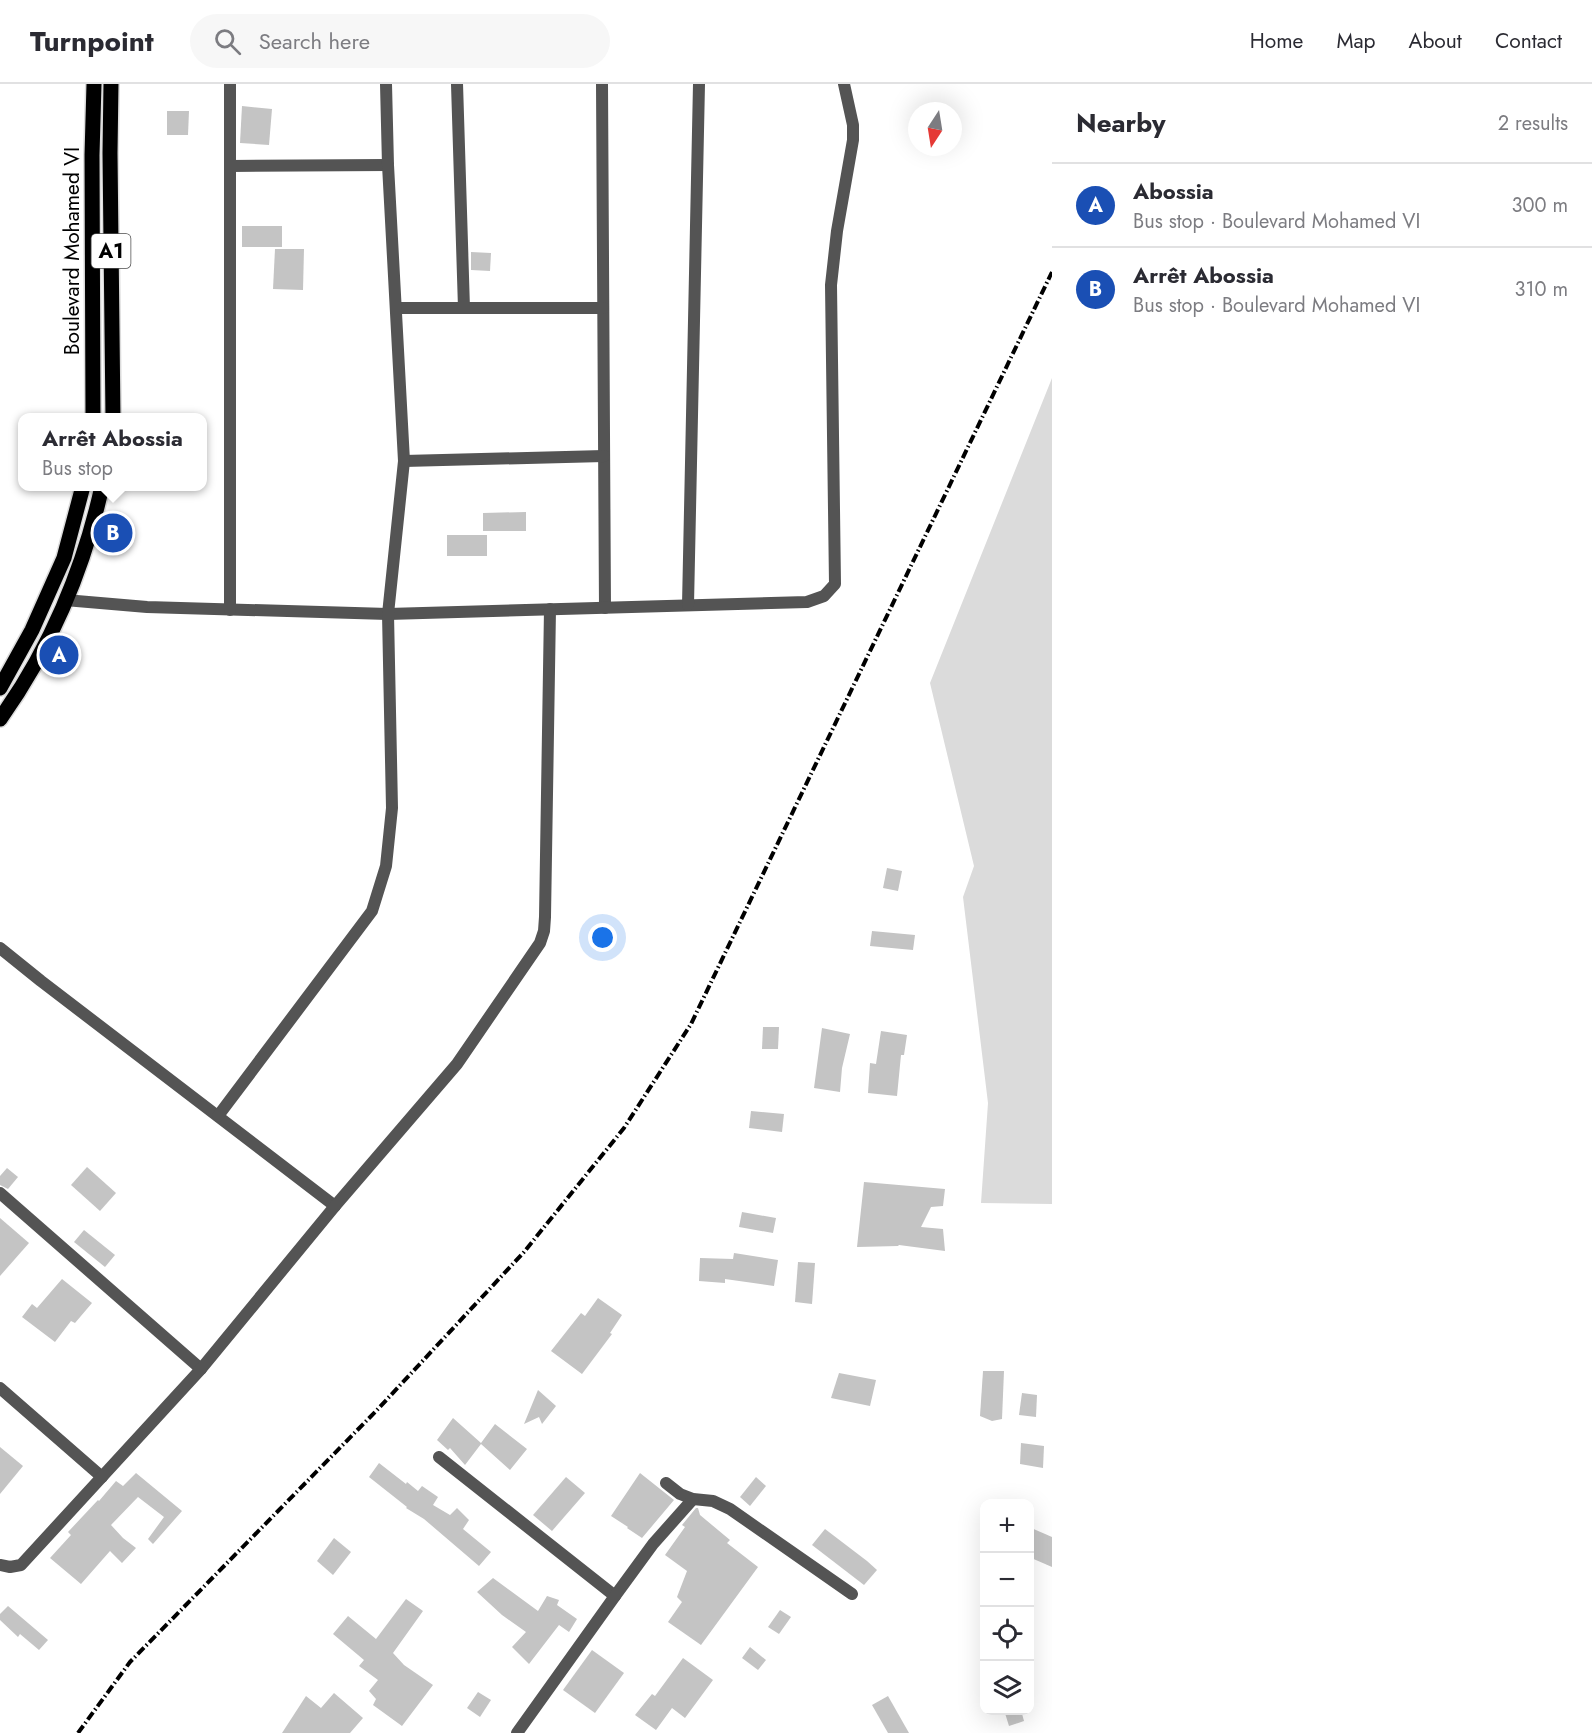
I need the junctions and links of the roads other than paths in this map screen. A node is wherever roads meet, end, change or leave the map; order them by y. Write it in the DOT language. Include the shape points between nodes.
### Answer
graph roads {
  1 [pos="94,84"];
  2 [pos="111,84"];
  3 [pos="230,84"];
  4 [pos="386,84"];
  5 [pos="457,84"];
  6 [pos="602,84"];
  7 [pos="699,84"];
  8 [pos="844,84"];
  9 [pos="388,165"];
  10 [pos="230,166"];
  11 [pos="396,308"];
  12 [pos="464,308"];
  13 [pos="603,308"];
  14 [pos="93,413"];
  15 [pos="113,413"];
  16 [pos="604,456"];
  17 [pos="404,460"];
  18 [pos="82,491"];
  19 [pos="101,491"];
  20 [pos="65,600"];
  21 [pos="688,605"];
  22 [pos="605,608"];
  23 [pos="549,609"];
  24 [pos="230,610"];
  25 [pos="388,614"];
  26 [pos="0,688"];
  27 [pos="0,720"];
  28 [pos="0,948"];
  29 [pos="218,1116"];
  30 [pos="0,1193"];
  31 [pos="335,1206"];
  32 [pos="201,1370"];
  33 [pos="0,1388"];
  34 [pos="439,1457"];
  35 [pos="102,1477"];
  36 [pos="666,1483"];
  37 [pos="693,1499"];
  38 [pos="0,1565"];
  39 [pos="852,1594"];
  40 [pos="615,1596"];
  41 [pos="517,1733"];
  1 -- 14 [label="main road, Boulevard Mohamed VI / A1"];
  2 -- 15 [label="main road, Boulevard Mohamed VI / A1"];
  3 -- 10 [label="street"];
  4 -- 9 [label="street"];
  5 -- 12 [label="street"];
  6 -- 13 [label="street"];
  7 -- 21 [label="street"];
  8 -- 21 [label="street" via="853,140 831,285 835,584 824,596 807,602"];
  9 -- 10 [label="street"];
  9 -- 11 [label="street"];
  10 -- 24 [label="street"];
  11 -- 12 [label="street"];
  11 -- 17 [label="street"];
  12 -- 13 [label="street"];
  13 -- 16 [label="street"];
  16 -- 17 [label="street"];
  16 -- 22 [label="street"];
  17 -- 25 [label="street"];
  18 -- 26 [label="main road" via="64,558 32,630"];
  19 -- 20 [label="main road" via="81,562"];
  20 -- 24 [label="street"];
  20 -- 27 [label="main road" via="19,693"];
  21 -- 22 [label="street"];
  22 -- 23 [label="street"];
  23 -- 25 [label="street"];
  23 -- 31 [label="street" via="544,931 540,943 457,1064"];
  24 -- 25 [label="street"];
  25 -- 29 [label="street" via="392,808 386,866 372,910"];
  28 -- 29 [label="street"];
  29 -- 31 [label="street"];
  30 -- 32 [label="street"];
  31 -- 32 [label="street"];
  32 -- 35 [label="street"];
  33 -- 35 [label="street"];
  34 -- 40 [label="street"];
  35 -- 38 [label="street" via="21,1566"];
  36 -- 37 [label="street"];
  37 -- 39 [label="street" via="714,1501 730,1509"];
  37 -- 40 [label="street"];
  40 -- 41 [label="street"];
}
